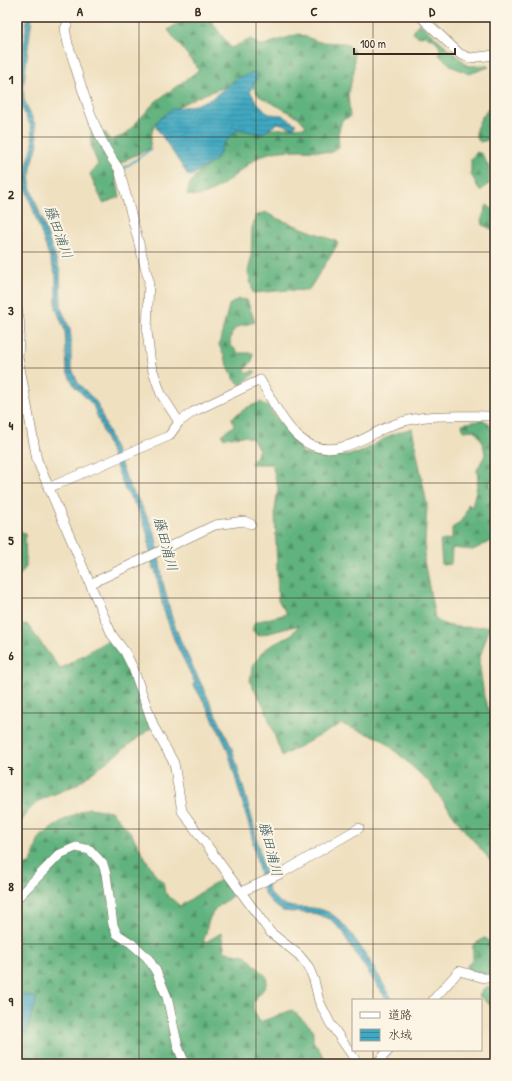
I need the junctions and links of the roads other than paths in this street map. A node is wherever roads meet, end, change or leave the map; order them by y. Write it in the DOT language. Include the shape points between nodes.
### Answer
graph roads {
  1 [pos="70,17"];
  2 [pos="421,17"];
  3 [pos="495,55"];
  4 [pos="17,310"];
  5 [pos="495,416"];
  6 [pos="179,422"];
  7 [pos="48,488"];
  8 [pos="251,524"];
  9 [pos="90,584"];
  10 [pos="359,828"];
  11 [pos="241,892"];
  12 [pos="17,898"];
  13 [pos="495,978"];
  14 [pos="434,999"];
  15 [pos="388,1051"];
  16 [pos="185,1064"];
  17 [pos="358,1064"];
  18 [pos="376,1064"];
  1 -- 6 [label="street" via="65,29 68,44 108,156 119,169 148,281 147,331 151,365 161,394"];
  2 -- 3 [label="street" via="460,54 470,58"];
  4 -- 7 [label="street" via="20,324 18,357 24,399 37,460"];
  5 -- 6 [label="street" via="420,417 394,424 343,447 316,448 303,442 289,427 260,380"];
  6 -- 7 [label="street" via="169,436"];
  7 -- 9 [label="street"];
  8 -- 9 [label="street" via="244,521 215,525"];
  9 -- 11 [label="street" via="112,635 133,668 152,722 174,763 182,811"];
  10 -- 11 [label="street" via="280,874"];
  11 -- 17 [label="street" via="270,932 299,955 308,966 319,1001 330,1023"];
  12 -- 16 [label="street" via="60,854 76,847 90,850 102,864 106,874 113,925 117,934 147,957 168,997 178,1047"];
  13 -- 14 [label="street" via="484,978 460,971"];
  15 -- 18 [label="street"];
}
